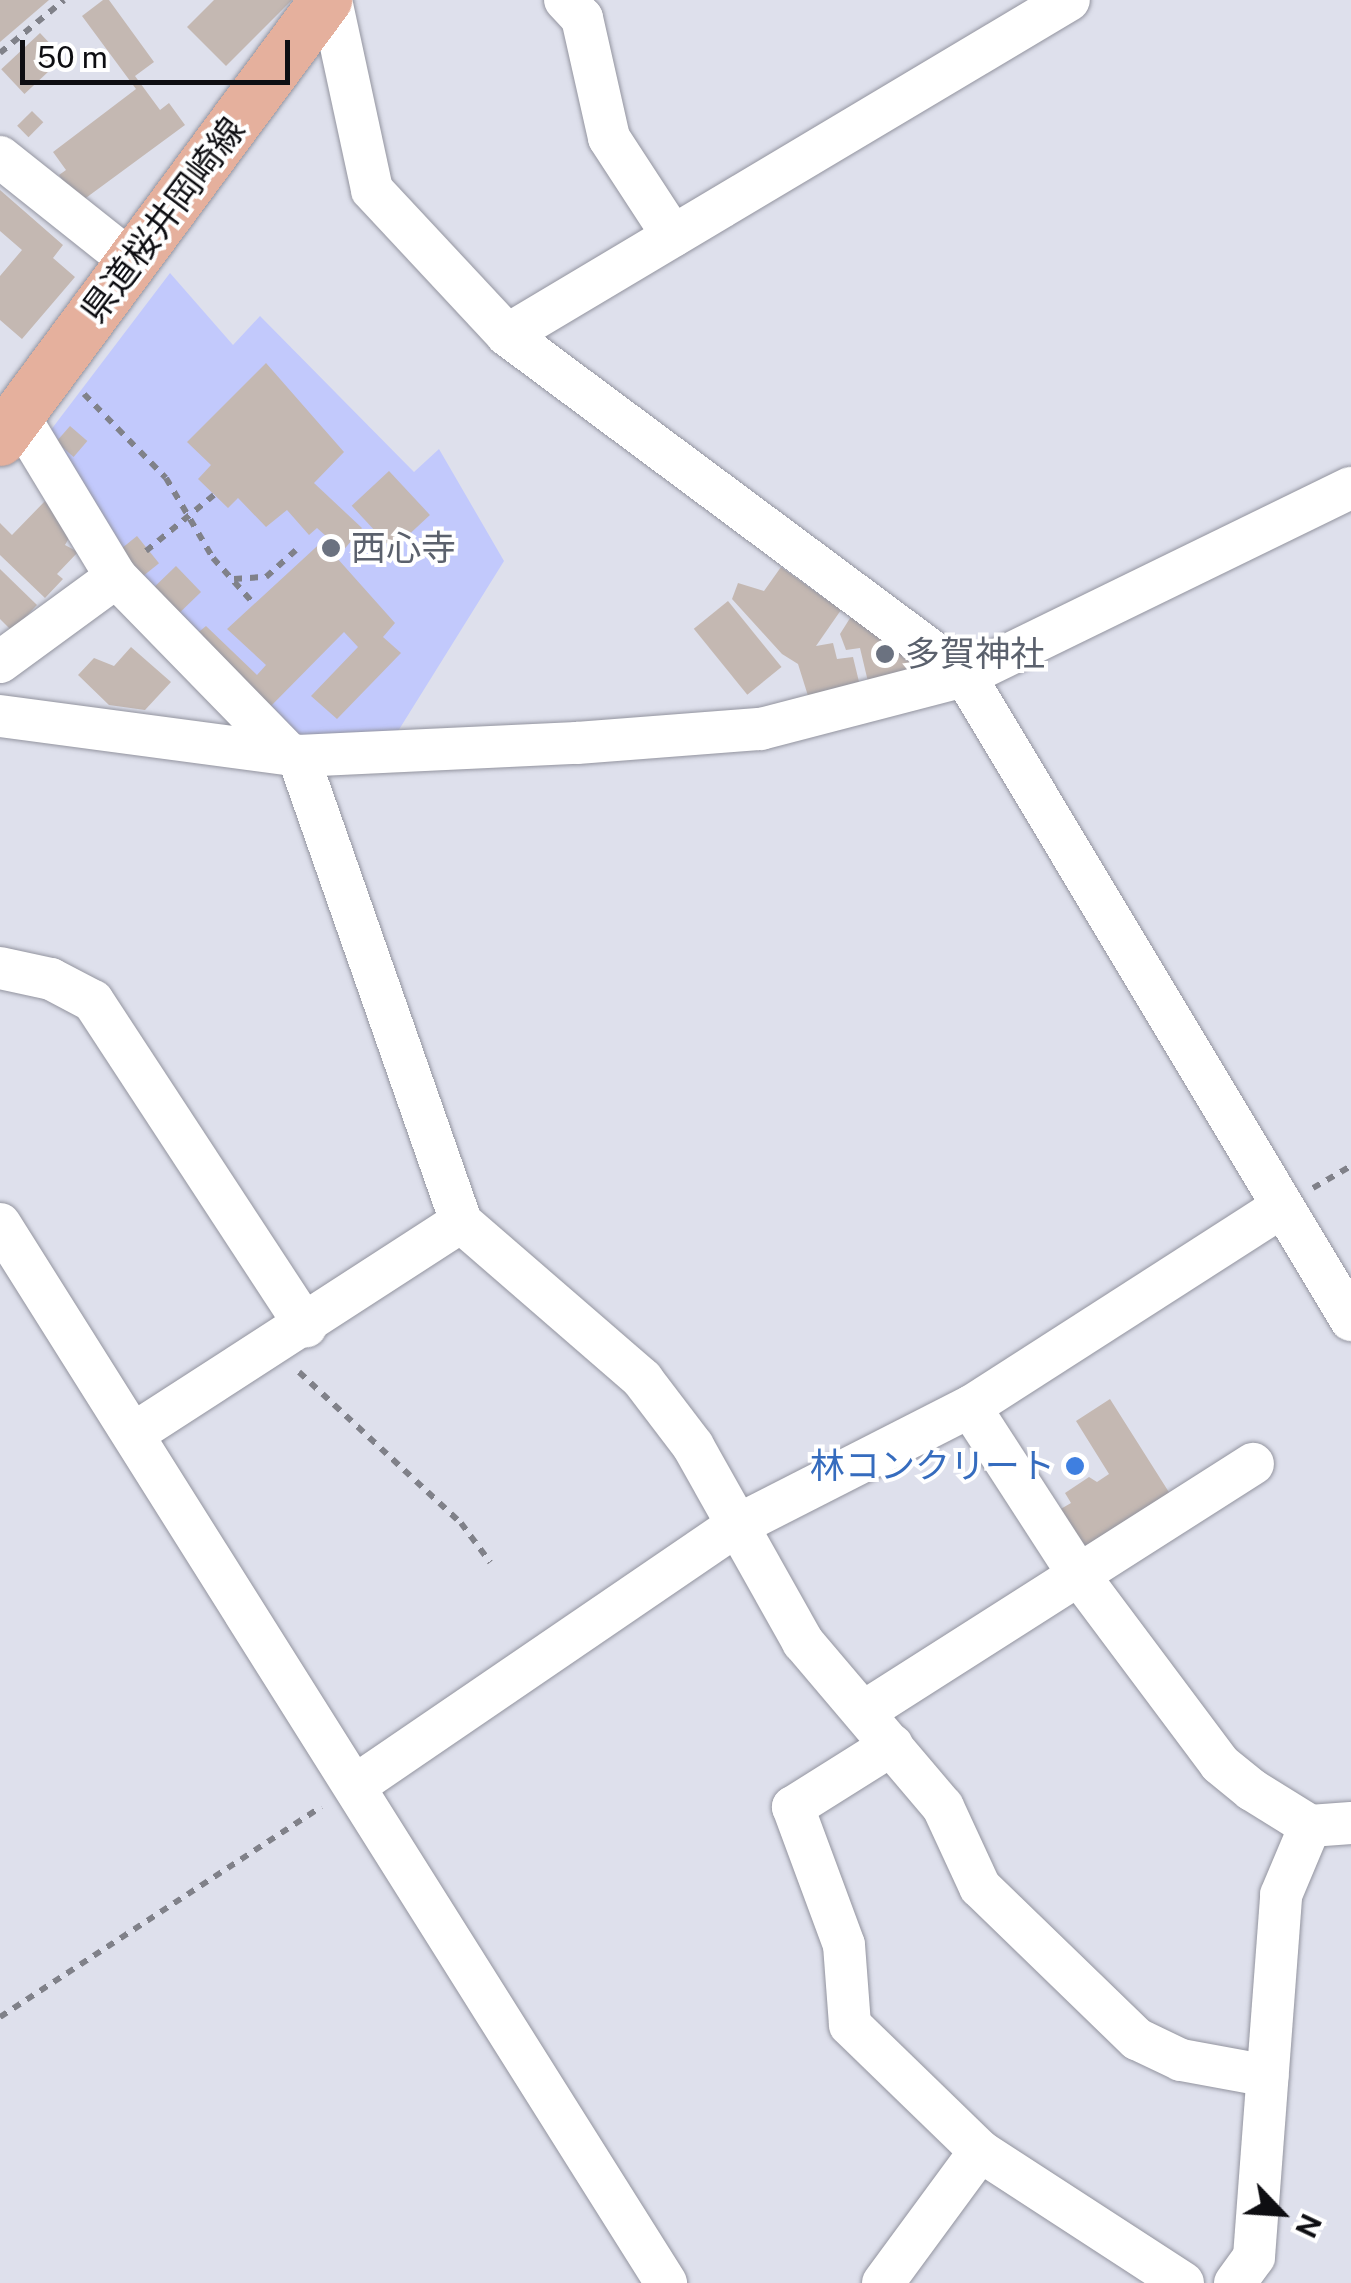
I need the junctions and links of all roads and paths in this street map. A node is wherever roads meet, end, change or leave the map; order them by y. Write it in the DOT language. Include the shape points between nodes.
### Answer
graph roads {
  1 [pos="64,0"];
  2 [pos="329,0"];
  3 [pos="565,0"];
  4 [pos="1069,0"];
  5 [pos="0,53"];
  6 [pos="0,156"];
  7 [pos="673,236"];
  8 [pos="132,262"];
  9 [pos="507,335"];
  10 [pos="72,382"];
  11 [pos="9,428"];
  12 [pos="1351,488"];
  13 [pos="214,494"];
  14 [pos="188,516"];
  15 [pos="296,550"];
  16 [pos="116,576"];
  17 [pos="232,579"];
  18 [pos="254,604"];
  19 [pos="0,662"];
  20 [pos="966,676"];
  21 [pos="0,716"];
  22 [pos="294,755"];
  23 [pos="0,968"];
  24 [pos="1282,1207"];
  25 [pos="461,1222"];
  26 [pos="0,1224"];
  27 [pos="1351,1320"];
  28 [pos="290,1336"];
  29 [pos="970,1407"];
  30 [pos="134,1434"];
  31 [pos="1253,1464"];
  32 [pos="736,1526"];
  33 [pos="490,1562"];
  34 [pos="1078,1574"];
  35 [pos="865,1711"];
  36 [pos="892,1744"];
  37 [pos="356,1784"];
  38 [pos="1331,1825"];
  39 [pos="0,2017"];
  40 [pos="1268,2076"];
  41 [pos="980,2151"];
  42 [pos="666,2283"];
  43 [pos="884,2283"];
  44 [pos="1183,2283"];
  45 [pos="1236,2283"];
  1 -- 5 [label="path"];
  2 -- 8 [label="main road, 県道桜井岡崎線"];
  2 -- 9 [label="street" via="372,190"];
  3 -- 7 [label="street" via="582,18 609,138"];
  4 -- 7 [label="street"];
  6 -- 8 [label="street"];
  7 -- 9 [label="street"];
  8 -- 11 [label="main road, 県道桜井岡崎線"];
  9 -- 20 [label="street"];
  10 -- 14 [label="path" via="166,478"];
  11 -- 16 [label="street"];
  12 -- 20 [label="street"];
  13 -- 14 [label="path"];
  14 -- 16 [label="path"];
  14 -- 17 [label="path"];
  15 -- 17 [label="path" via="266,577"];
  16 -- 19 [label="street"];
  16 -- 22 [label="street"];
  17 -- 18 [label="path"];
  20 -- 22 [label="street" via="761,729"];
  20 -- 24 [label="street"];
  21 -- 22 [label="street"];
  22 -- 25 [label="street"];
  23 -- 28 [label="street" via="52,978 93,1001"];
  24 -- 27 [label="street"];
  24 -- 29 [label="street"];
  25 -- 28 [label="street"];
  25 -- 32 [label="street" via="642,1378 693,1446"];
  26 -- 30 [label="street"];
  28 -- 30 [label="street"];
  28 -- 33 [label="path"];
  29 -- 32 [label="street"];
  29 -- 34 [label="street"];
  30 -- 37 [label="street"];
  31 -- 34 [label="street"];
  32 -- 35 [label="street" via="803,1642"];
  32 -- 37 [label="street"];
  34 -- 35 [label="street"];
  34 -- 38 [label="street" via="1220,1764 1252,1790"];
  35 -- 36 [label="street"];
  36 -- 40 [label="street" via="943,1807 980,1887 1137,2040 1182,2060"];
  36 -- 41 [label="street" via="792,1807 844,1945 850,2025"];
  37 -- 39 [label="path"];
  37 -- 42 [label="street"];
  38 -- 40 [label="street" via="1281,1896"];
  40 -- 45 [label="street" via="1254,2256"];
  41 -- 43 [label="street"];
  41 -- 44 [label="street"];
}
